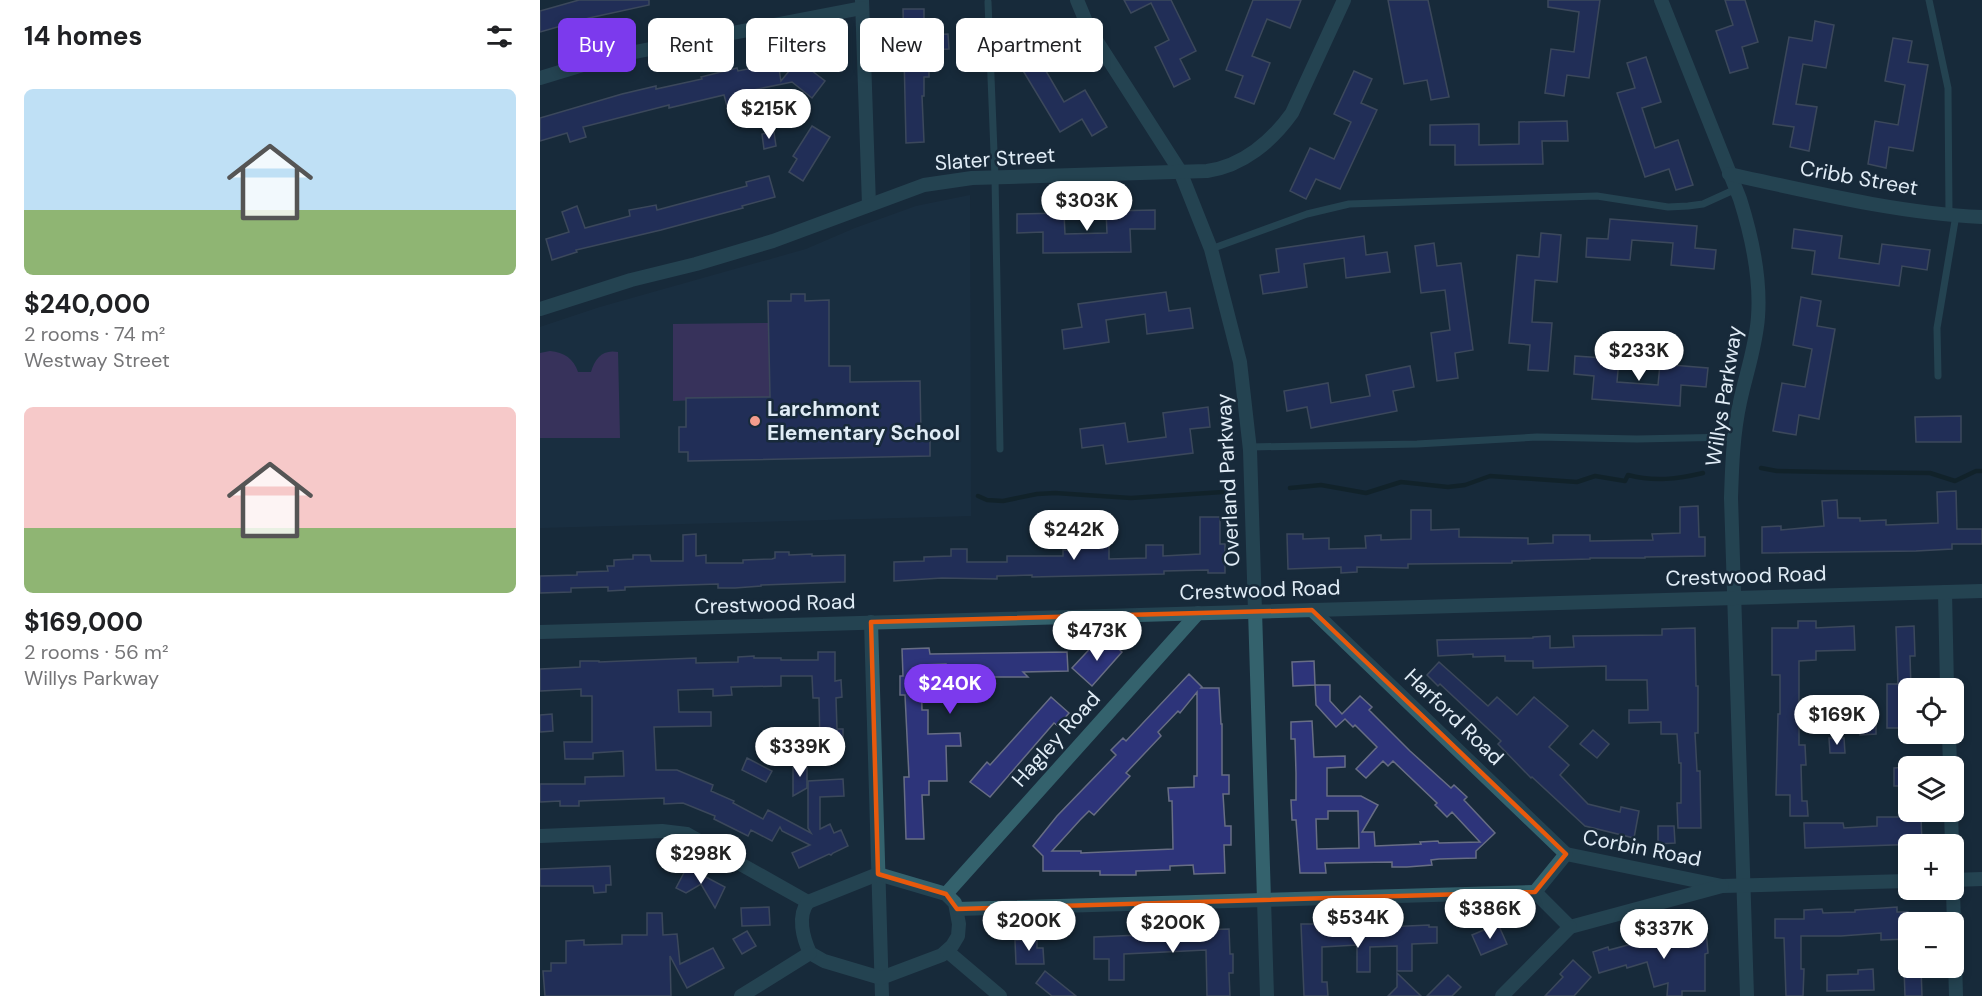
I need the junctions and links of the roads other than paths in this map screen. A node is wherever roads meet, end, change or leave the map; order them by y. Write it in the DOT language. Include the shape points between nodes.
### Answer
graph roads {
  1 [pos="1077,0"];
  2 [pos="1344,0"];
  3 [pos="1661,0"];
  4 [pos="1929,0"];
  5 [pos="988,2"];
  6 [pos="862,4"];
  7 [pos="540,78"];
  8 [pos="1180,171"];
  9 [pos="1730,174"];
  10 [pos="995,177"];
  11 [pos="1736,189"];
  12 [pos="869,205"];
  13 [pos="1952,215"];
  14 [pos="1982,217"];
  15 [pos="1210,249"];
  16 [pos="540,309"];
  17 [pos="1938,376"];
  18 [pos="1734,436"];
  19 [pos="1250,447"];
  20 [pos="1000,449"];
  21 [pos="1982,591"];
  22 [pos="1945,592"];
  23 [pos="1735,598"];
  24 [pos="1312,610"];
  25 [pos="1255,612"];
  26 [pos="1198,613"];
  27 [pos="871,622"];
  28 [pos="540,632"];
  29 [pos="1947,678"];
  30 [pos="540,836"];
  31 [pos="1566,854"];
  32 [pos="878,874"];
  33 [pos="1982,879"];
  34 [pos="1964,880"];
  35 [pos="1898,881"];
  36 [pos="1744,885"];
  37 [pos="1722,886"];
  38 [pos="1535,892"];
  39 [pos="946,894"];
  40 [pos="1263,900"];
  41 [pos="1953,900"];
  42 [pos="808,902"];
  43 [pos="957,909"];
  44 [pos="1570,927"];
  45 [pos="947,951"];
  46 [pos="810,953"];
  47 [pos="881,978"];
  48 [pos="741,996"];
  49 [pos="882,996"];
  50 [pos="1000,996"];
  51 [pos="1267,996"];
  52 [pos="1502,996"];
  53 [pos="1747,996"];
  54 [pos="1956,996"];
  1 -- 8 [label="street, Overland Parkway" via="1089,29"];
  2 -- 8 [label="street, Slater Street" via="1292,113 1278,133 1246,157 1222,168"];
  3 -- 9 [label="street, Willys Parkway"];
  4 -- 13 [label="lane" via="1948,88"];
  5 -- 10 [label="lane"];
  6 -- 7 [label="street" via="609,57"];
  6 -- 12 [label="street"];
  8 -- 10 [label="street, Slater Street"];
  8 -- 15 [label="street, Overland Parkway"];
  9 -- 11 [label="street, Willys Parkway"];
  9 -- 13 [label="street, Cribb Street" via="1879,205"];
  10 -- 12 [label="street, Slater Street" via="924,185"];
  10 -- 20 [label="lane"];
  11 -- 15 [label="lane" via="1703,204 1668,207 1597,196 1349,204 1307,214"];
  11 -- 18 [label="street, Willys Parkway" via="1755,260 1758,317"];
  12 -- 16 [label="street, Slater Street" via="773,241"];
  13 -- 14 [label="street, Cribb Street"];
  13 -- 17 [label="lane" via="1937,328"];
  15 -- 19 [label="street, Overland Parkway" via="1240,362"];
  18 -- 19 [label="lane" via="1536,437"];
  18 -- 23 [label="street, Willys Parkway" via="1731,498"];
  19 -- 25 [label="street, Overland Parkway"];
  21 -- 22 [label="street, Crestwood Road"];
  22 -- 23 [label="street, Crestwood Road"];
  22 -- 29 [label="street"];
  23 -- 24 [label="street, Crestwood Road"];
  23 -- 36 [label="street, Willys Parkway"];
  24 -- 25 [label="street, Crestwood Road"];
  24 -- 31 [label="street, Harford Road"];
  25 -- 26 [label="street, Crestwood Road"];
  25 -- 40 [label="street, Overland Parkway"];
  26 -- 27 [label="street, Crestwood Road"];
  26 -- 39 [label="street, Hagley Road"];
  27 -- 28 [label="street, Crestwood Road"];
  27 -- 32 [label="street"];
  30 -- 42 [label="street" via="662,831 687,834"];
  31 -- 37 [label="street, Corbin Road"];
  31 -- 38 [label="street, Corbin Road"];
  32 -- 39 [label="street"];
  32 -- 42 [label="street"];
  32 -- 47 [label="street"];
  33 -- 34 [label="street"];
  35 -- 36 [label="street, Corbin Road"];
  36 -- 37 [label="street, Corbin Road"];
  36 -- 53 [label="street, Willys Parkway"];
  37 -- 44 [label="street, Corbin Road"];
  38 -- 40 [label="street"];
  38 -- 44 [label="street"];
  39 -- 43 [label="street"];
  40 -- 43 [label="street"];
  40 -- 51 [label="street, Overland Parkway"];
  41 -- 54 [label="street"];
  42 -- 46 [label="street" via="802,924"];
  43 -- 45 [label="street" via="958,936"];
  44 -- 52 [label="street"];
  45 -- 47 [label="street"];
  45 -- 50 [label="street"];
  46 -- 47 [label="street"];
  46 -- 48 [label="street"];
  47 -- 49 [label="street"];
}
